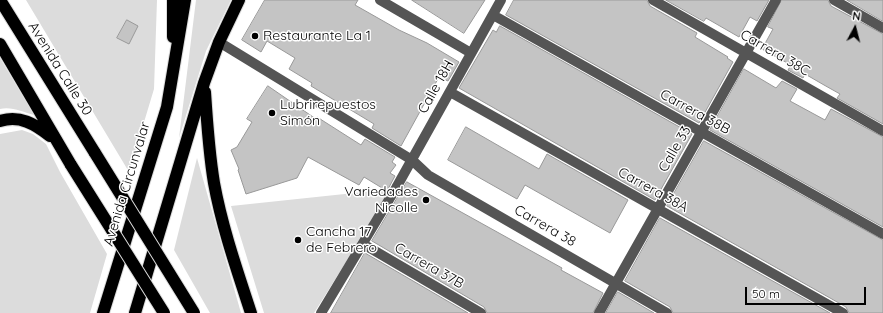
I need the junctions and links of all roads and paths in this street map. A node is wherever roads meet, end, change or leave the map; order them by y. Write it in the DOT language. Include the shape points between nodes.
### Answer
graph roads {
  1 [pos="0,0"];
  2 [pos="173,0"];
  3 [pos="185,0"];
  4 [pos="239,0"];
  5 [pos="380,0"];
  6 [pos="501,0"];
  7 [pos="652,0"];
  8 [pos="776,0"];
  9 [pos="834,0"];
  10 [pos="493,15"];
  11 [pos="883,28"];
  12 [pos="219,42"];
  13 [pos="0,44"];
  14 [pos="745,52"];
  15 [pos="471,53"];
  16 [pos="173,63"];
  17 [pos="204,83"];
  18 [pos="450,92"];
  19 [pos="0,122"];
  20 [pos="883,131"];
  21 [pos="702,132"];
  22 [pos="54,139"];
  23 [pos="412,160"];
  24 [pos="657,208"];
  25 [pos="883,234"];
  26 [pos="363,244"];
  27 [pos="615,283"];
  28 [pos="103,313"];
  29 [pos="135,313"];
  30 [pos="164,313"];
  31 [pos="194,313"];
  32 [pos="251,313"];
  33 [pos="321,313"];
  34 [pos="481,313"];
  35 [pos="599,313"];
  36 [pos="667,313"];
  37 [pos="843,313"];
  1 -- 31 [label="highway, Avenida Calle 30, bridge"];
  2 -- 16 [label="highway"];
  3 -- 16 [label="highway"];
  4 -- 12 [label="highway"];
  5 -- 15 [label="street"];
  6 -- 10 [label="street, Calle 18H"];
  7 -- 14 [label="street, Carrera 38C"];
  8 -- 14 [label="street, Calle 33"];
  9 -- 11 [label="street"];
  10 -- 15 [label="street, Calle 18H"];
  10 -- 21 [label="street, Carrera 38B"];
  12 -- 17 [label="highway"];
  12 -- 23 [label="street, Carrera 38"];
  13 -- 22 [label="highway"];
  14 -- 20 [label="street, Carrera 38C"];
  14 -- 21 [label="street, Calle 33"];
  15 -- 18 [label="street, Calle 18H"];
  16 -- 28 [label="highway, Avenida Circunvalar" via="167,107"];
  17 -- 29 [label="highway"];
  17 -- 32 [label="highway" via="207,137 214,184 225,231"];
  18 -- 23 [label="street, Calle 18H"];
  18 -- 24 [label="street, Carrera 38A"];
  19 -- 22 [label="highway" via="12,119 28,122"];
  21 -- 24 [label="street, Calle 33"];
  21 -- 25 [label="street, Carrera 38B"];
  22 -- 30 [label="highway, bridge"];
  23 -- 26 [label="street, Calle 18H"];
  23 -- 27 [label="street, Carrera 38" via="428,175"];
  24 -- 27 [label="street, Calle 33"];
  24 -- 37 [label="street, Carrera 38A"];
  26 -- 33 [label="street, Calle 18H"];
  26 -- 34 [label="street, Carrera 37B"];
  27 -- 35 [label="street, Calle 33"];
  27 -- 36 [label="street, Carrera 38"];
}
